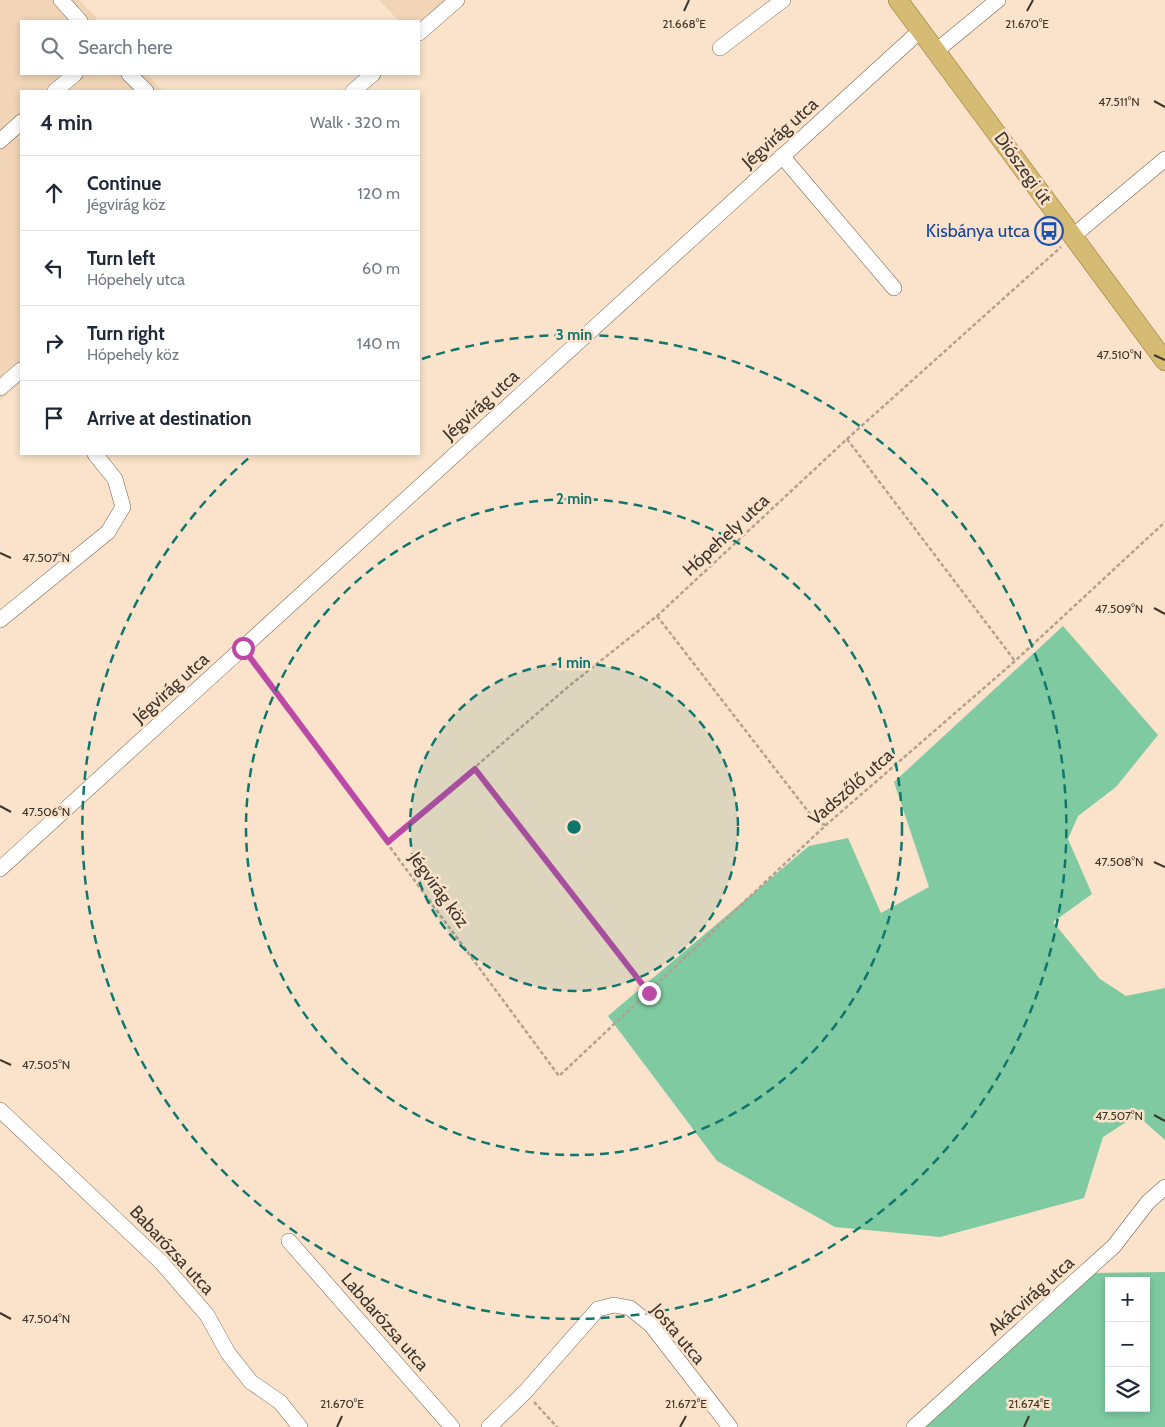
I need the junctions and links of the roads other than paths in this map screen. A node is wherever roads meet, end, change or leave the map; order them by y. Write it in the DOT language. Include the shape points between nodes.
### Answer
graph roads {
  1 [pos="61,0"];
  2 [pos="458,0"];
  3 [pos="782,0"];
  4 [pos="898,0"];
  5 [pos="998,0"];
  6 [pos="79,20"];
  7 [pos="920,30"];
  8 [pos="420,32"];
  9 [pos="720,48"];
  10 [pos="936,51"];
  11 [pos="74,75"];
  12 [pos="130,75"];
  13 [pos="372,75"];
  14 [pos="56,90"];
  15 [pos="145,90"];
  16 [pos="354,90"];
  17 [pos="20,123"];
  18 [pos="0,141"];
  19 [pos="782,156"];
  20 [pos="1165,159"];
  21 [pos="1073,236"];
  22 [pos="894,288"];
  23 [pos="1165,361"];
  24 [pos="20,371"];
  25 [pos="0,388"];
  26 [pos="96,455"];
  27 [pos="0,620"];
  28 [pos="0,869"];
  29 [pos="0,1110"];
  30 [pos="1165,1187"];
  31 [pos="289,1241"];
  32 [pos="300,1427"];
  33 [pos="452,1427"];
  34 [pos="489,1427"];
  35 [pos="730,1427"];
  36 [pos="914,1427"];
  1 -- 6 [label="street"];
  2 -- 8 [label="street"];
  3 -- 9 [label="street"];
  4 -- 7 [label="main road, Diószegi út"];
  5 -- 10 [label="street"];
  7 -- 10 [label="main road, Diószegi út"];
  7 -- 19 [label="street, Jégvirág utca"];
  10 -- 21 [label="main road, Diószegi út"];
  11 -- 14 [label="street"];
  12 -- 15 [label="street"];
  13 -- 16 [label="street"];
  17 -- 18 [label="street"];
  19 -- 22 [label="street"];
  19 -- 28 [label="street, Jégvirág utca"];
  20 -- 21 [label="street"];
  21 -- 23 [label="main road, Diószegi út"];
  24 -- 25 [label="street"];
  26 -- 27 [label="street" via="115,479 123,506 108,532"];
  29 -- 32 [label="street, Babarózsa utca" via="161,1262 207,1315 228,1353 251,1382 280,1402"];
  30 -- 36 [label="street, Akácvirág utca" via="1148,1202 1114,1246"];
  31 -- 33 [label="street, Labdarózsa utca"];
  34 -- 35 [label="street, Josta utca" via="525,1392 598,1309 614,1305 630,1308 651,1325"];
}
